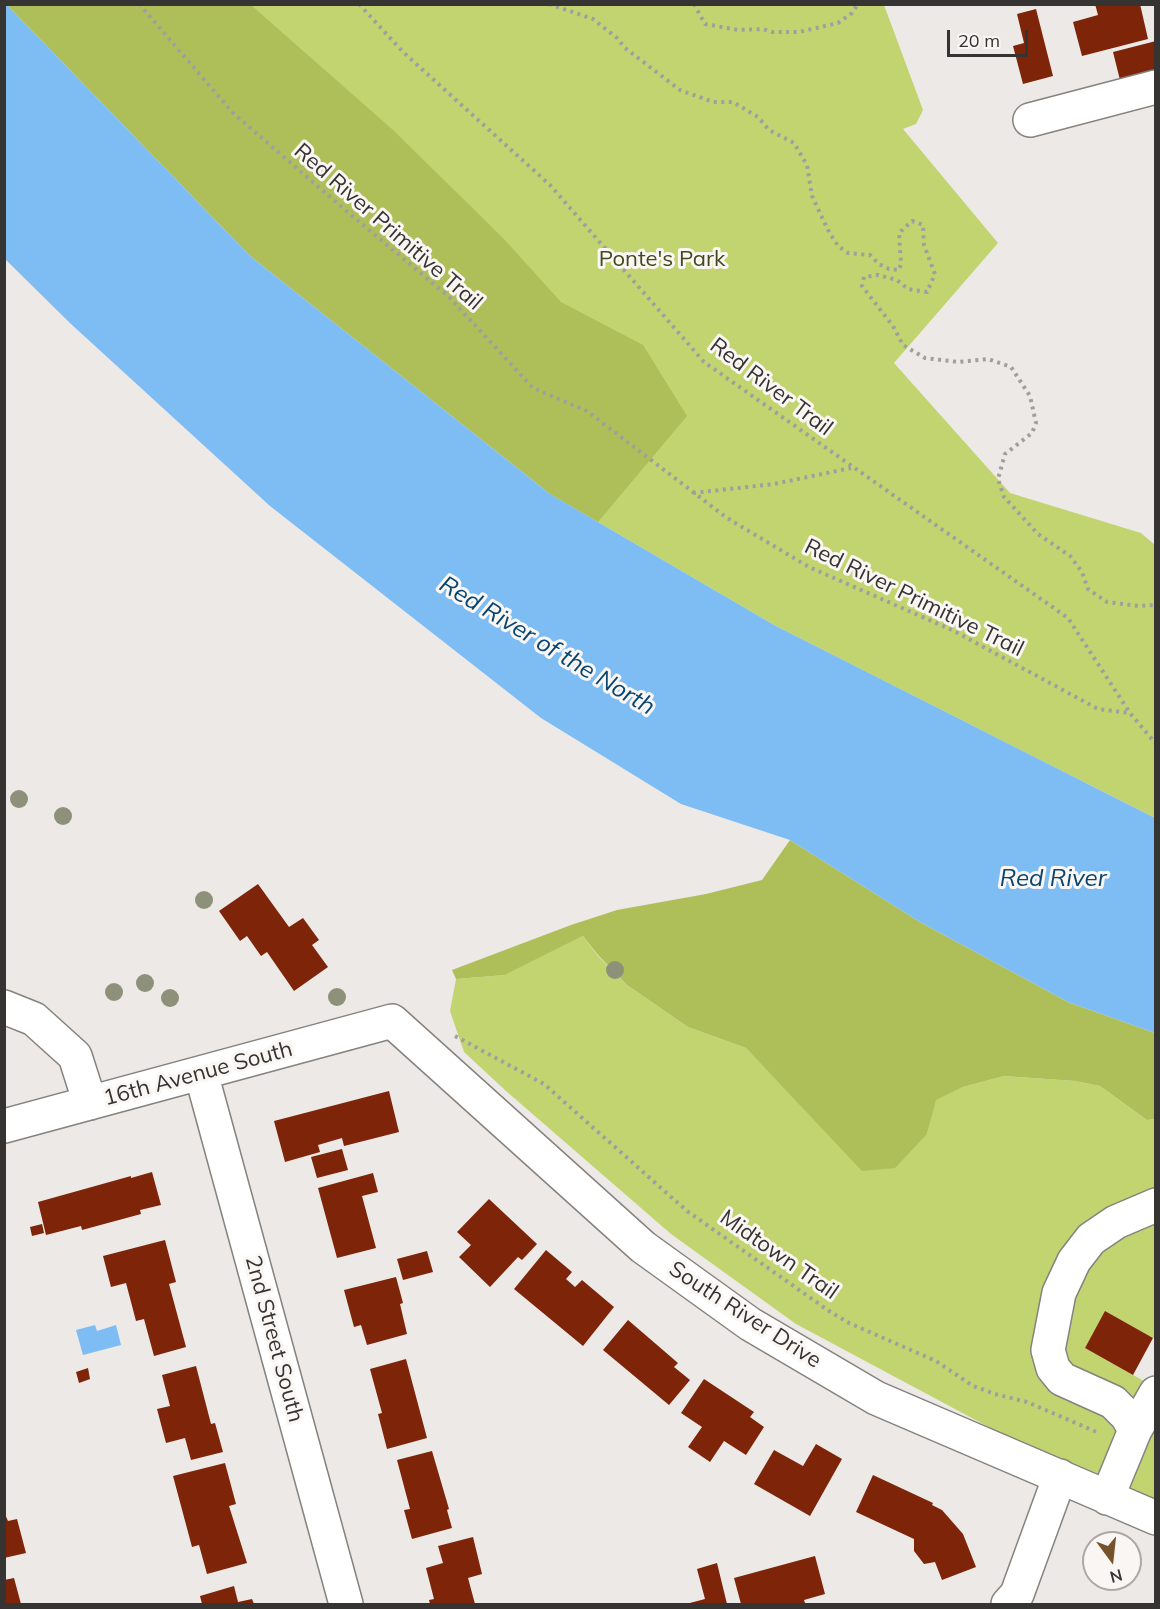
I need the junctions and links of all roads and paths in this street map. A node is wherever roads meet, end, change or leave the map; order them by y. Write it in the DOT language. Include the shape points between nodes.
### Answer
graph roads {
  1 [pos="139,4"];
  2 [pos="359,4"];
  3 [pos="549,4"];
  4 [pos="694,4"];
  5 [pos="858,4"];
  6 [pos="1155,87"];
  7 [pos="1030,120"];
  8 [pos="852,468"];
  9 [pos="692,493"];
  10 [pos="1155,605"];
  11 [pos="1130,713"];
  12 [pos="1155,744"];
  13 [pos="4,1007"];
  14 [pos="404,1032"];
  15 [pos="201,1073"];
  16 [pos="90,1103"];
  17 [pos="4,1126"];
  18 [pos="1155,1205"];
  19 [pos="1155,1393"];
  20 [pos="1132,1438"];
  21 [pos="1060,1476"];
  22 [pos="1107,1498"];
  23 [pos="1155,1518"];
  24 [pos="346,1605"];
  25 [pos="1008,1605"];
  1 -- 9 [label="path, Red River Primitive Trail" via="233,113 448,296 533,388 587,411"];
  2 -- 8 [label="path, Red River Trail" via="403,52 550,184 704,363"];
  3 -- 10 [label="path" via="593,19 680,90 713,102 733,102 794,144 807,165 812,196 828,230 838,246 848,252 870,255 879,264 899,270 899,233 912,221 923,225 924,245 935,274 927,292 908,289 897,280 878,275 864,277 862,286 903,345 925,358 958,362 988,359 1011,367 1030,396 1036,423 1032,433 1005,454 998,479 1004,497 1038,534 1070,556 1088,589 1107,602"];
  4 -- 5 [label="path" via="705,24 716,27 799,32 838,23"];
  6 -- 7 [label="street"];
  8 -- 9 [label="path" via="774,484"];
  8 -- 11 [label="path, Red River Trail" via="1068,618"];
  9 -- 11 [label="path, Red River Primitive Trail" via="809,567 952,630 1098,709"];
  11 -- 12 [label="path, Red River Trail"];
  13 -- 16 [label="street" via="34,1019 75,1056"];
  14 -- 15 [label="street, 16th Avenue South"];
  14 -- 20 [label="path, Midtown Trail" via="456,1036 544,1084 687,1211 849,1323 936,1360 973,1386"];
  14 -- 21 [label="street, South River Drive" via="643,1247 750,1324 876,1398"];
  15 -- 16 [label="street, 16th Avenue South"];
  15 -- 24 [label="street, 2nd Street South"];
  16 -- 17 [label="street, 16th Avenue South"];
  18 -- 20 [label="street" via="1116,1222 1091,1239 1074,1261 1059,1293 1048,1350 1053,1368 1062,1379 1113,1402 1127,1416"];
  19 -- 20 [label="street"];
  20 -- 22 [label="street"];
  21 -- 22 [label="street, South River Drive"];
  21 -- 25 [label="street" via="1017,1594"];
  22 -- 23 [label="street, South River Drive"];
}
